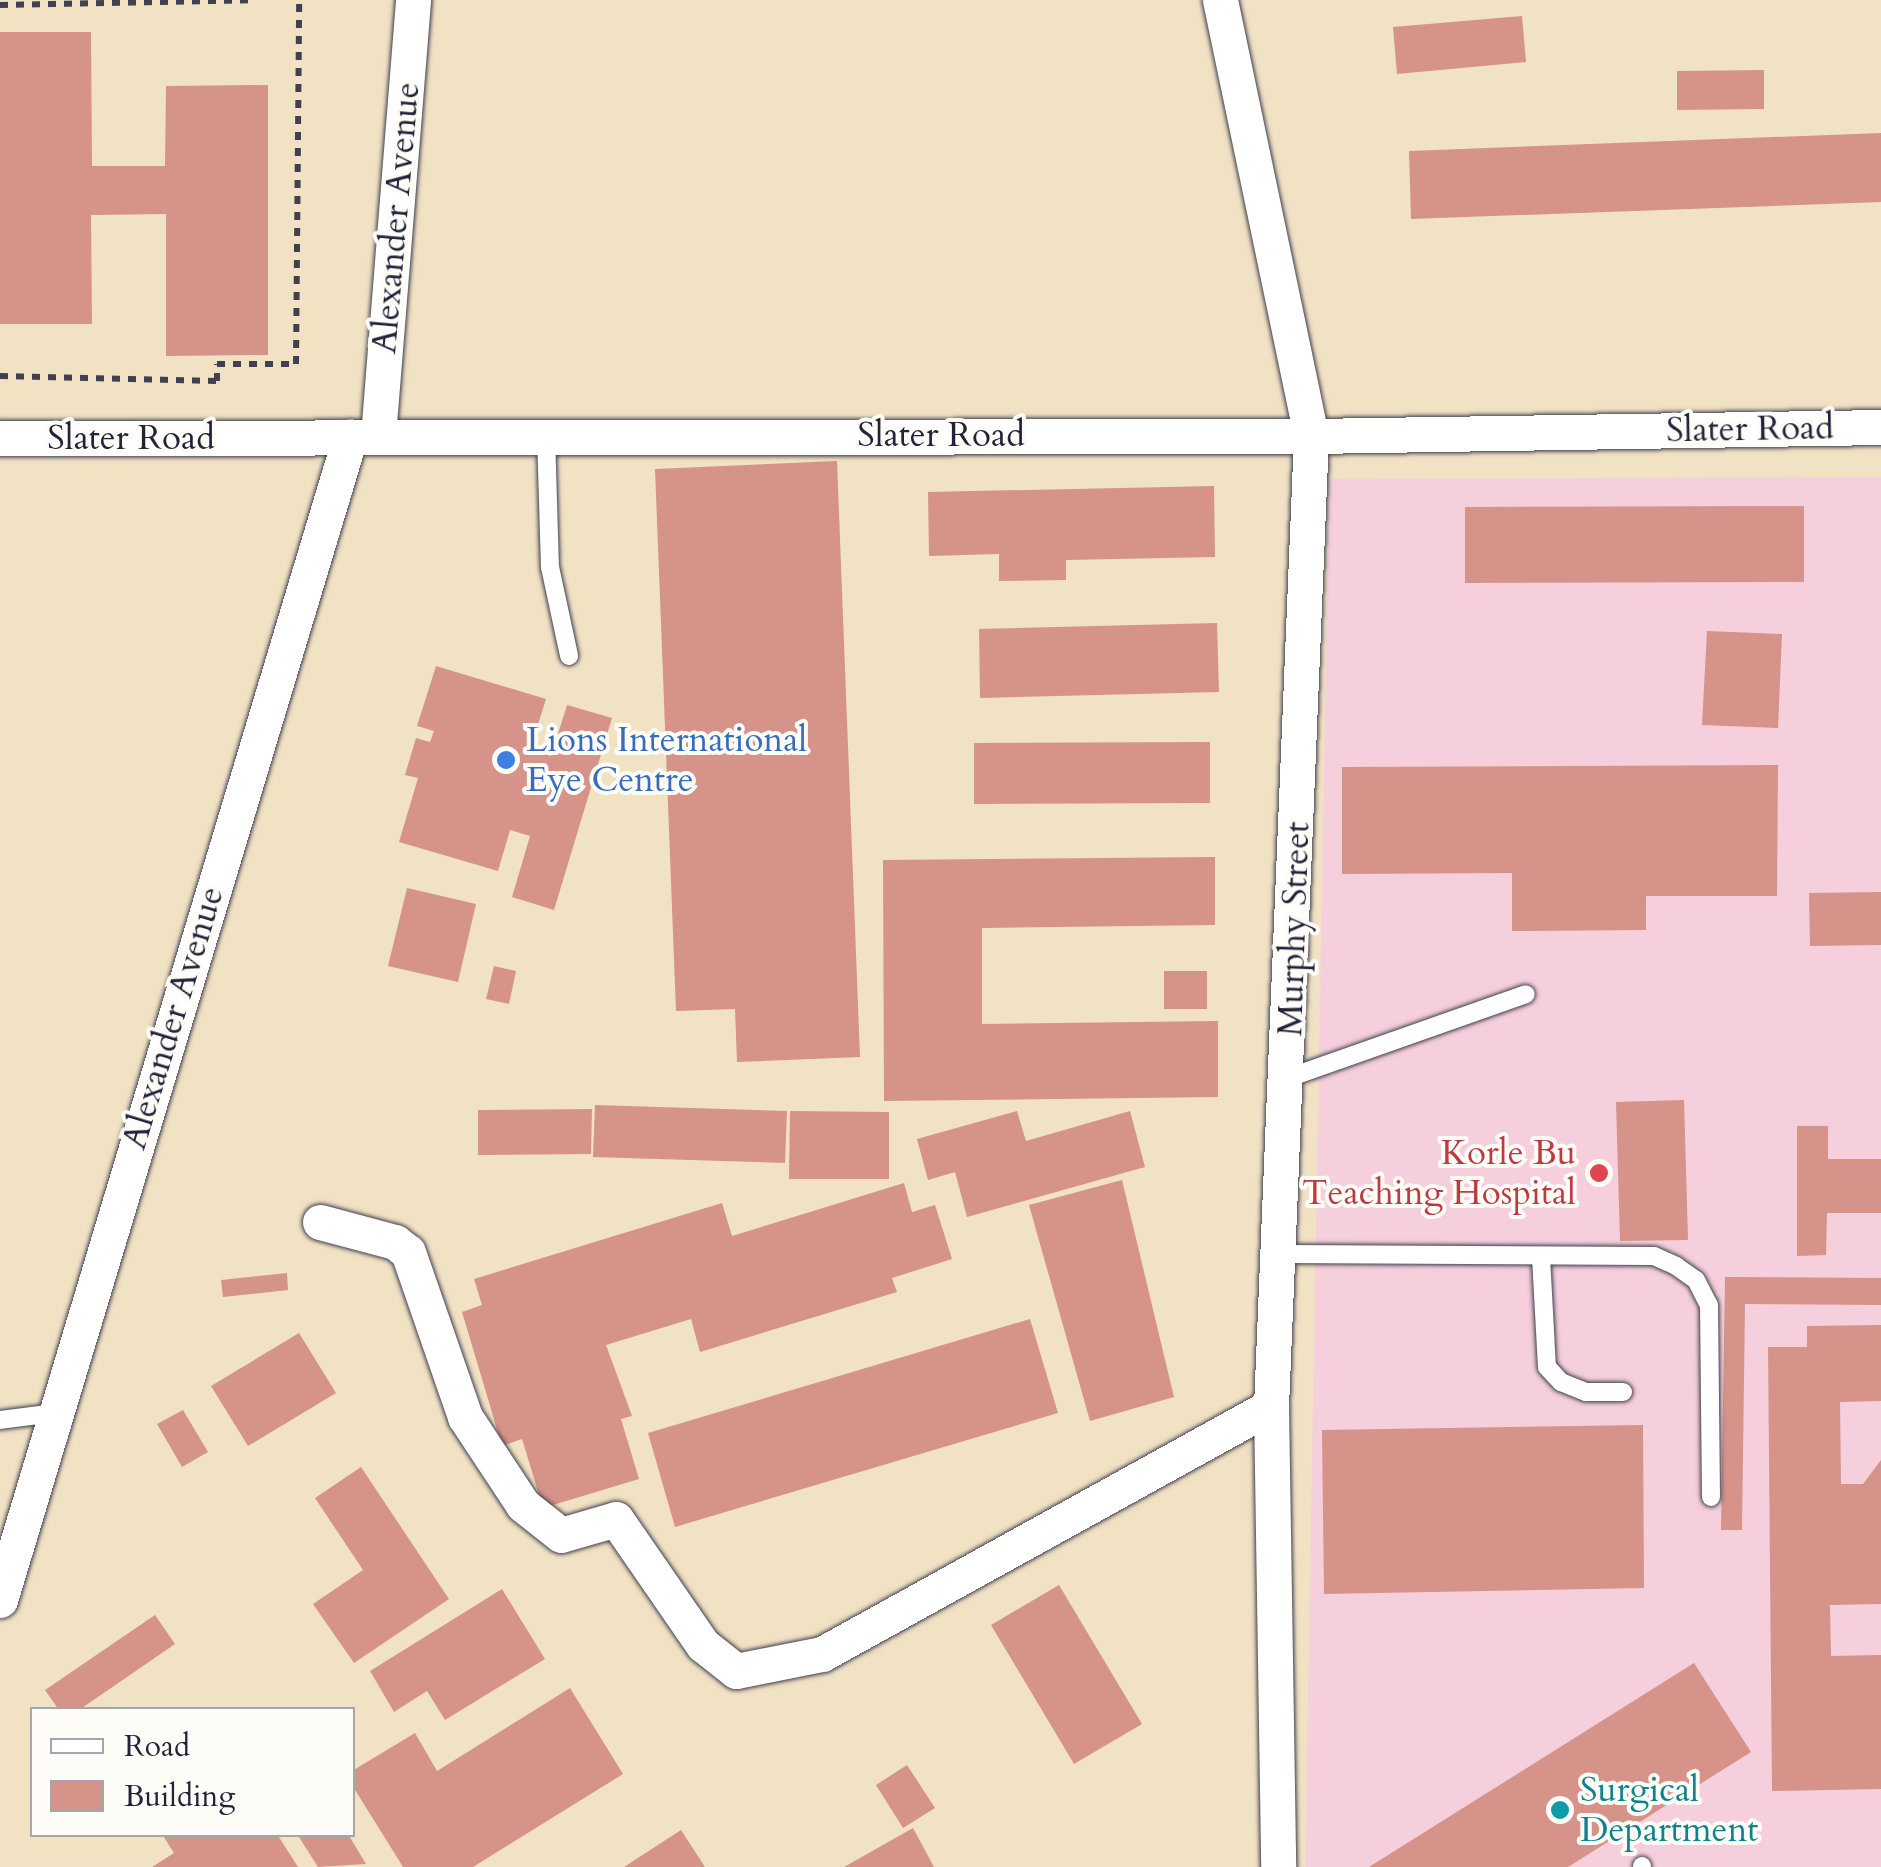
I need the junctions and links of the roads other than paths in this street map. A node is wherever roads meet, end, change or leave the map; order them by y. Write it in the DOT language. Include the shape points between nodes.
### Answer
graph roads {
  1 [pos="413,0"];
  2 [pos="1220,0"];
  3 [pos="1881,428"];
  4 [pos="546,434"];
  5 [pos="364,436"];
  6 [pos="1311,436"];
  7 [pos="0,438"];
  8 [pos="568,656"];
  9 [pos="1526,994"];
  10 [pos="1288,1078"];
  11 [pos="320,1222"];
  12 [pos="1282,1254"];
  13 [pos="1542,1256"];
  14 [pos="1623,1392"];
  15 [pos="1271,1406"];
  16 [pos="55,1412"];
  17 [pos="0,1420"];
  18 [pos="1710,1497"];
  19 [pos="0,1600"];
  20 [pos="1278,1867"];
  1 -- 5 [label="street, Alexander Avenue"];
  2 -- 6 [label="street, Murphy Street"];
  3 -- 6 [label="street, Slater Road"];
  4 -- 5 [label="street, Slater Road"];
  4 -- 6 [label="street, Slater Road"];
  4 -- 8 [label="lane" via="550,567"];
  5 -- 7 [label="street, Slater Road"];
  5 -- 16 [label="street, Alexander Avenue"];
  6 -- 10 [label="street, Murphy Street"];
  9 -- 10 [label="lane"];
  10 -- 12 [label="street, Murphy Street"];
  11 -- 15 [label="street" via="395,1242 408,1252 465,1418 523,1505 561,1535 616,1520 703,1645 736,1671 822,1654"];
  12 -- 13 [label="lane"];
  12 -- 15 [label="street, Murphy Street"];
  13 -- 14 [label="lane" via="1547,1367 1561,1382 1586,1392"];
  13 -- 18 [label="lane" via="1654,1256 1696,1280 1709,1305"];
  15 -- 20 [label="street, Murphy Street"];
  16 -- 17 [label="lane"];
  16 -- 19 [label="street, Alexander Avenue"];
}
